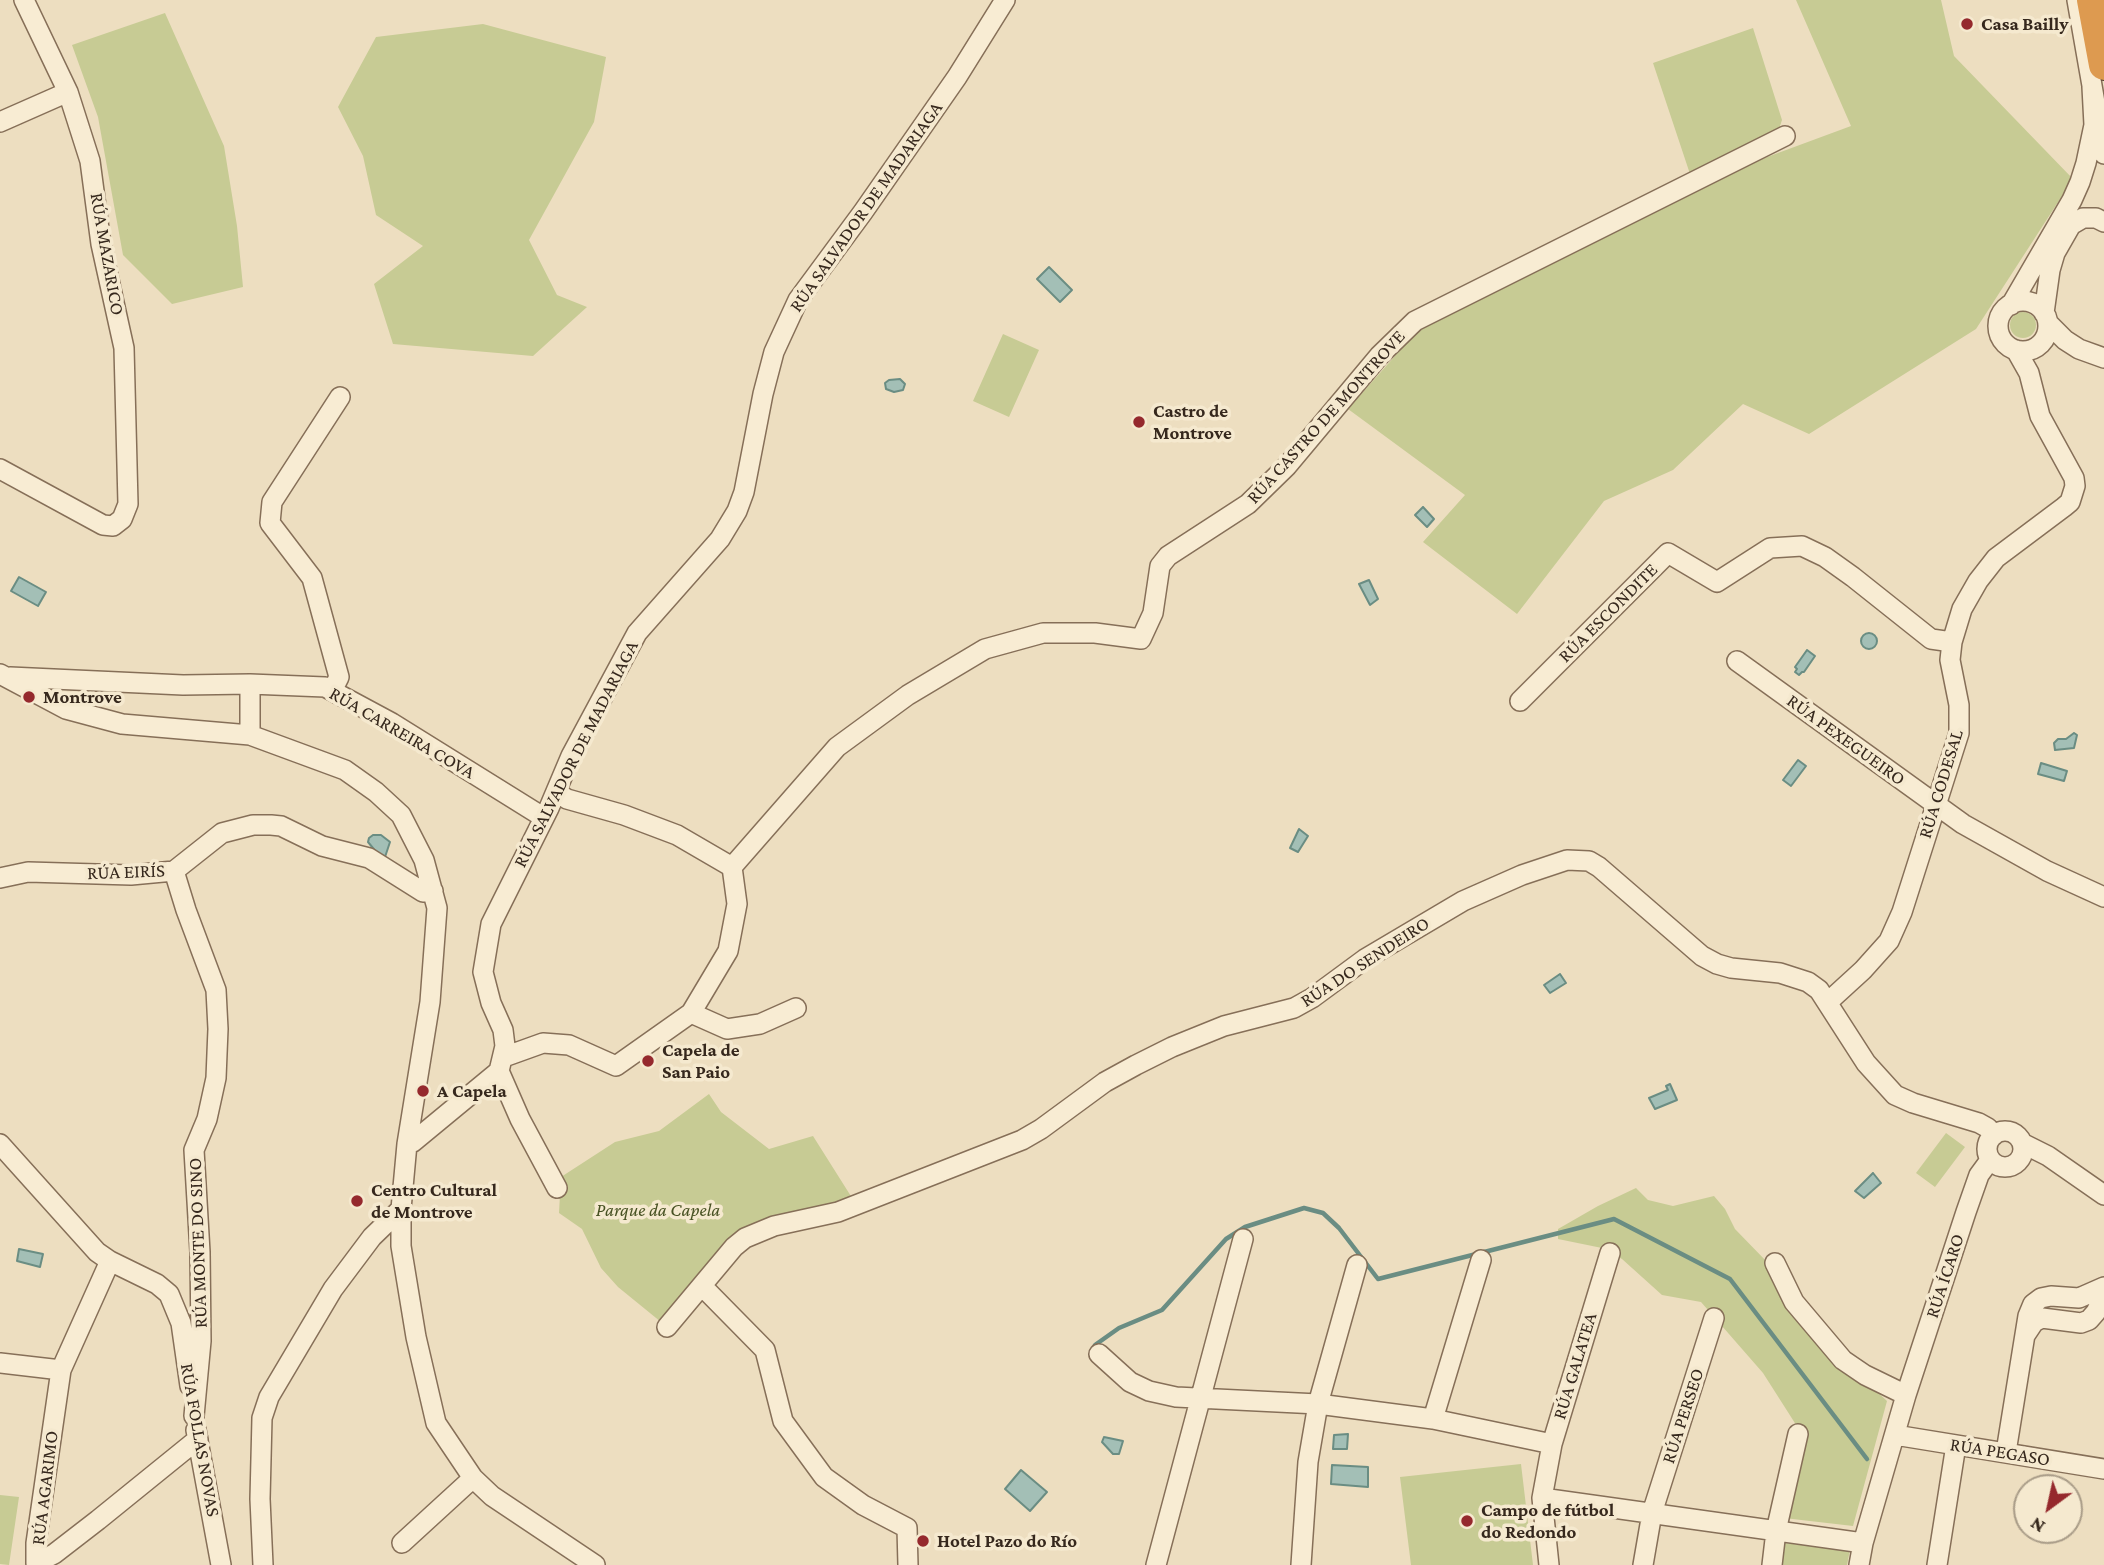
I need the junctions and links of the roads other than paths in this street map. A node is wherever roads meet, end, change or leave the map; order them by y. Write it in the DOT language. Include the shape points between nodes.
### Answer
graph roads {
  1 [pos="24,0"];
  2 [pos="1005,0"];
  3 [pos="2077,0"];
  4 [pos="2092,0"];
  5 [pos="2098,76"];
  6 [pos="68,92"];
  7 [pos="0,122"];
  8 [pos="1785,136"];
  9 [pos="2104,154"];
  10 [pos="2104,222"];
  11 [pos="2011,305"];
  12 [pos="2046,318"];
  13 [pos="2033,348"];
  14 [pos="2098,356"];
  15 [pos="340,397"];
  16 [pos="0,470"];
  17 [pos="1952,642"];
  18 [pos="1737,661"];
  19 [pos="3,676"];
  20 [pos="250,684"];
  21 [pos="332,691"];
  22 [pos="1520,701"];
  23 [pos="250,736"];
  24 [pos="556,792"];
  25 [pos="1935,805"];
  26 [pos="543,817"];
  27 [pos="732,867"];
  28 [pos="174,871"];
  29 [pos="0,878"];
  30 [pos="433,891"];
  31 [pos="2104,897"];
  32 [pos="1828,1002"];
  33 [pos="796,1008"];
  34 [pos="691,1013"];
  35 [pos="501,1064"];
  36 [pos="1993,1136"];
  37 [pos="0,1144"];
  38 [pos="407,1144"];
  39 [pos="2021,1152"];
  40 [pos="1990,1160"];
  41 [pos="557,1188"];
  42 [pos="2104,1195"];
  43 [pos="401,1209"];
  44 [pos="1243,1239"];
  45 [pos="1610,1253"];
  46 [pos="1481,1260"];
  47 [pos="110,1261"];
  48 [pos="1775,1263"];
  49 [pos="1357,1265"];
  50 [pos="702,1286"];
  51 [pos="2104,1287"];
  52 [pos="2104,1295"];
  53 [pos="1714,1318"];
  54 [pos="667,1327"];
  55 [pos="2026,1334"];
  56 [pos="1099,1354"];
  57 [pos="0,1363"];
  58 [pos="61,1370"];
  59 [pos="1906,1395"];
  60 [pos="1202,1399"];
  61 [pos="1318,1404"];
  62 [pos="194,1416"];
  63 [pos="1433,1419"];
  64 [pos="1798,1434"];
  65 [pos="1895,1435"];
  66 [pos="198,1438"];
  67 [pos="1552,1444"];
  68 [pos="1956,1445"];
  69 [pos="2006,1452"];
  70 [pos="2104,1469"];
  71 [pos="472,1478"];
  72 [pos="1542,1498"];
  73 [pos="1652,1513"];
  74 [pos="1776,1531"];
  75 [pos="402,1543"];
  76 [pos="1863,1543"];
  77 [pos="35,1564"];
  78 [pos="222,1565"];
  79 [pos="263,1565"];
  80 [pos="595,1565"];
  81 [pos="908,1565"];
  82 [pos="1156,1565"];
  83 [pos="1301,1565"];
  84 [pos="1549,1565"];
  85 [pos="1643,1565"];
  86 [pos="1772,1565"];
  87 [pos="1859,1565"];
  88 [pos="1937,1565"];
  1 -- 6 [label="street, RÚA MAZARICO"];
  2 -- 24 [label="street, RÚA SALVADOR DE MADARIAGA" via="957,77 797,300 774,352 737,511 720,539 637,633"];
  3 -- 5 [label="street"];
  4 -- 5 [label="highway"];
  5 -- 9 [label="street"];
  5 -- 11 [label="street" via="2094,125 2080,182"];
  6 -- 7 [label="street"];
  6 -- 16 [label="street, RÚA MAZARICO" via="90,161 124,348 128,504 113,526 103,525"];
  8 -- 27 [label="street, RÚA CASTRO DE MONTROVE" via="1415,321 1248,505 1168,556 1160,566 1153,613 1141,639 1043,633 985,649 908,695 837,747"];
  10 -- 12 [label="street" via="2083,218 2071,225 2050,270"];
  11 -- 12 [label="street" via="2032,303"];
  11 -- 13 [label="street" via="2001,316 1999,330 2005,342"];
  12 -- 13 [label="street" via="2046,338"];
  12 -- 14 [label="street" via="2065,340"];
  13 -- 14 [label="street"];
  13 -- 17 [label="street, RÚA CODESAL" via="2033,385 2040,416 2074,478 2072,495 2064,507 1996,558 1962,609"];
  15 -- 21 [label="street" via="272,502 270,523 312,578 339,677"];
  17 -- 22 [label="street, RÚA ESCONDITE" via="1931,639 1844,570 1802,546 1770,548 1717,582 1668,553"];
  17 -- 25 [label="street, RÚA CODESAL" via="1950,660 1960,721"];
  18 -- 25 [label="street, RÚA PEXEGUEIRO"];
  19 -- 20 [label="street, RÚA CARREIRA COVA"];
  19 -- 23 [label="street" via="66,709 122,724"];
  20 -- 21 [label="street, RÚA CARREIRA COVA"];
  20 -- 23 [label="street"];
  21 -- 26 [label="street, RÚA CARREIRA COVA"];
  23 -- 30 [label="street" via="345,770 376,792 401,816 424,860"];
  24 -- 26 [label="street, RÚA SALVADOR DE MADARIAGA"];
  24 -- 27 [label="street" via="677,835"];
  25 -- 31 [label="street, RÚA PEXEGUEIRO" via="1990,840"];
  25 -- 32 [label="street, RÚA CODESAL" via="1889,941"];
  26 -- 35 [label="street, RÚA SALVADOR DE MADARIAGA" via="491,924 483,972 503,1030"];
  27 -- 34 [label="street" via="737,904 728,951"];
  28 -- 29 [label="street, RÚA EIRÍS" via="131,875 28,872"];
  28 -- 30 [label="street, RÚA EIRÍS" via="222,833 253,825 281,826 322,846 369,858 423,892"];
  28 -- 62 [label="street, RÚA MONTE DO SINO" via="216,990 218,1029 216,1078 194,1150 201,1341"];
  30 -- 38 [label="street" via="437,908 430,1002"];
  32 -- 36 [label="street, RÚA DO SENDEIRO" via="1866,1063 1895,1095 1979,1123"];
  32 -- 50 [label="street, RÚA DO SENDEIRO" via="1819,989 1794,976 1731,968 1702,956 1600,867 1589,860 1567,860 1463,901 1294,1008 1224,1026 1136,1065 1023,1140 838,1212 774,1226 745,1238"];
  33 -- 34 [label="street" via="760,1024 727,1029"];
  34 -- 35 [label="street" via="616,1066 569,1045 543,1043"];
  35 -- 38 [label="street"];
  35 -- 41 [label="street, RÚA SALVADOR DE MADARIAGA" via="520,1119"];
  36 -- 39 [label="street, RÚA DO SENDEIRO" via="2009,1132 2019,1138"];
  36 -- 40 [label="street" via="1986,1150"];
  37 -- 47 [label="street, RÚA FOLLAS NOVAS"];
  38 -- 43 [label="street"];
  39 -- 40 [label="street, RÚA DO SENDEIRO" via="2010,1167 1999,1167"];
  39 -- 42 [label="street, RÚA DO SENDEIRO" via="2048,1156"];
  40 -- 59 [label="street, RÚA ÍCARO" via="1979,1175"];
  43 -- 71 [label="street" via="401,1246 436,1423"];
  43 -- 79 [label="street" via="372,1237 333,1289 269,1397 262,1418"];
  44 -- 60 [label="street"];
  45 -- 67 [label="street, RÚA GALATEA"];
  46 -- 63 [label="street"];
  47 -- 58 [label="street, RÚA AGARIMO"];
  47 -- 62 [label="street, RÚA FOLLAS NOVAS" via="169,1294 181,1323"];
  48 -- 59 [label="street" via="1794,1302 1843,1360"];
  49 -- 61 [label="street"];
  50 -- 54 [label="street, RÚA DO SENDEIRO"];
  50 -- 81 [label="street" via="765,1350 783,1420 824,1477 907,1528"];
  51 -- 55 [label="street" via="2079,1298 2040,1298 2028,1316"];
  52 -- 55 [label="street" via="2088,1320 2042,1318"];
  53 -- 73 [label="street, RÚA PERSEO"];
  55 -- 69 [label="street"];
  56 -- 60 [label="street, RÚA GALATEA" via="1130,1382 1149,1391"];
  57 -- 58 [label="street"];
  58 -- 77 [label="street, RÚA AGARIMO"];
  59 -- 65 [label="street, RÚA ÍCARO"];
  60 -- 61 [label="street, RÚA GALATEA"];
  60 -- 82 [label="street"];
  61 -- 63 [label="street, RÚA GALATEA"];
  61 -- 83 [label="street" via="1308,1462"];
  62 -- 66 [label="street, RÚA FOLLAS NOVAS"];
  63 -- 67 [label="street, RÚA GALATEA"];
  64 -- 74 [label="street"];
  65 -- 68 [label="street, RÚA PEGASO"];
  65 -- 76 [label="street, RÚA ÍCARO"];
  66 -- 77 [label="street, RÚA AGARIMO" via="98,1520"];
  66 -- 78 [label="street, RÚA FOLLAS NOVAS"];
  67 -- 72 [label="street"];
  68 -- 69 [label="street, RÚA PEGASO"];
  68 -- 88 [label="street"];
  69 -- 70 [label="street, RÚA PEGASO"];
  71 -- 75 [label="street"];
  71 -- 80 [label="street"];
  72 -- 73 [label="street"];
  72 -- 84 [label="street"];
  73 -- 74 [label="street"];
  73 -- 85 [label="street, RÚA PERSEO"];
  74 -- 76 [label="street"];
  74 -- 86 [label="street"];
  76 -- 87 [label="street, RÚA ÍCARO"];
}
